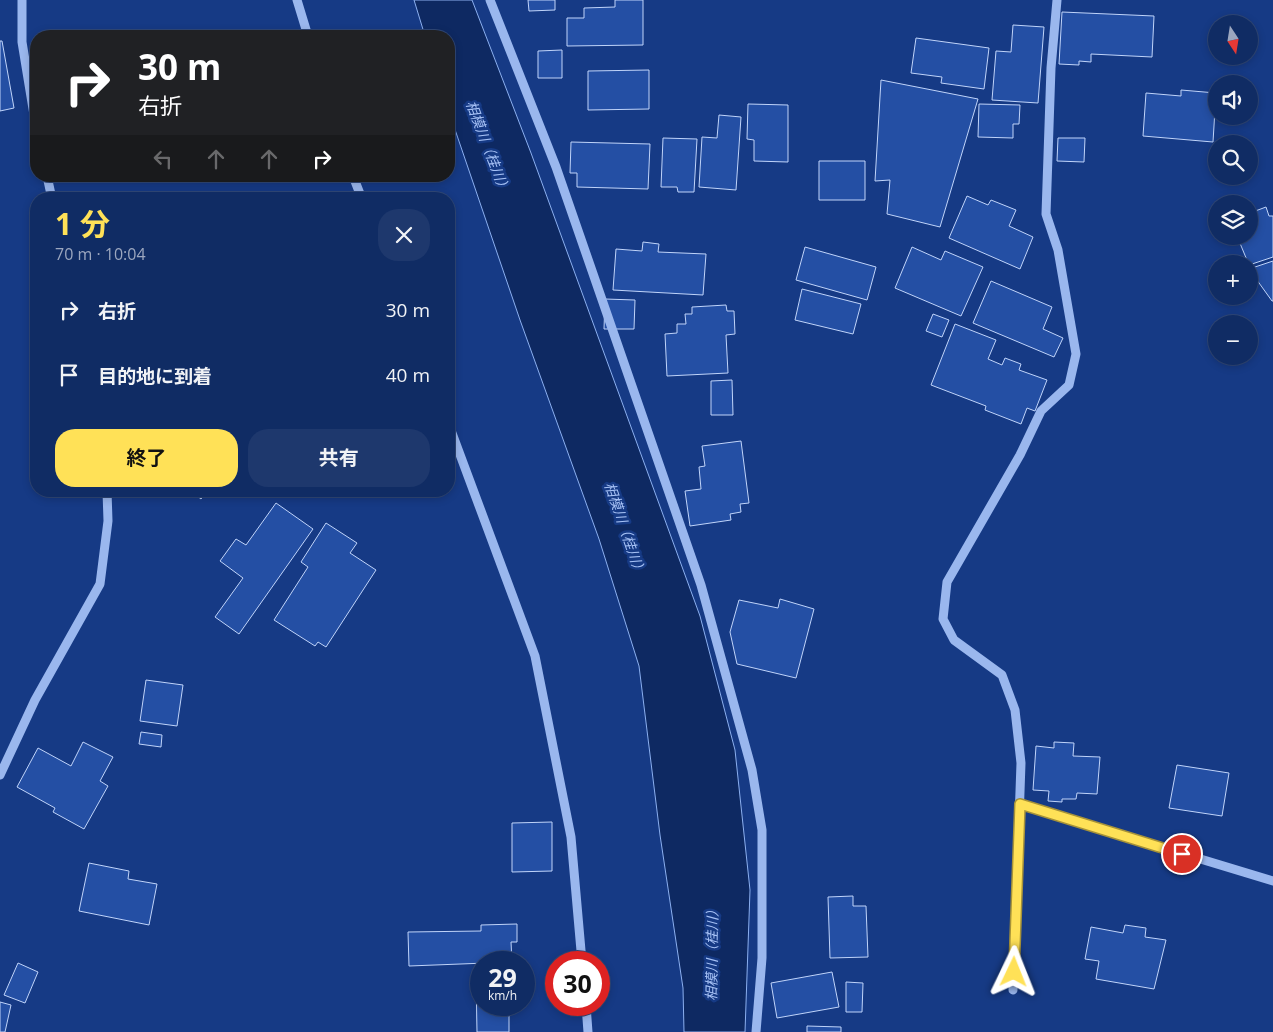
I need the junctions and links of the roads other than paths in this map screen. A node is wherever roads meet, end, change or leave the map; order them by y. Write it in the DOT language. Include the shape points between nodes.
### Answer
graph roads {
  1 [pos="22,0"];
  2 [pos="297,0"];
  3 [pos="490,0"];
  4 [pos="1057,0"];
  5 [pos="306,30"];
  6 [pos="30,91"];
  7 [pos="455,441"];
  8 [pos="107,497"];
  9 [pos="0,775"];
  10 [pos="1020,804"];
  11 [pos="1273,881"];
  12 [pos="581,951"];
  13 [pos="1013,990"];
  14 [pos="587,1016"];
  15 [pos="588,1032"];
  16 [pos="756,1032"];
  1 -- 6 [label="street" via="22,42"];
  2 -- 5 [label="street"];
  3 -- 16 [label="street" via="556,167 701,586 752,770 762,830 762,958"];
  4 -- 10 [label="street" via="1051,68 1046,214 1058,250 1076,354 1069,385 1041,412 947,582 943,619 954,640 1002,675 1015,710 1021,763"];
  7 -- 12 [label="street" via="536,656 571,837"];
  8 -- 9 [label="street" via="108,521 100,584 35,700"];
  10 -- 11 [label="street"];
  10 -- 13 [label="street"];
  14 -- 15 [label="street"];
}
